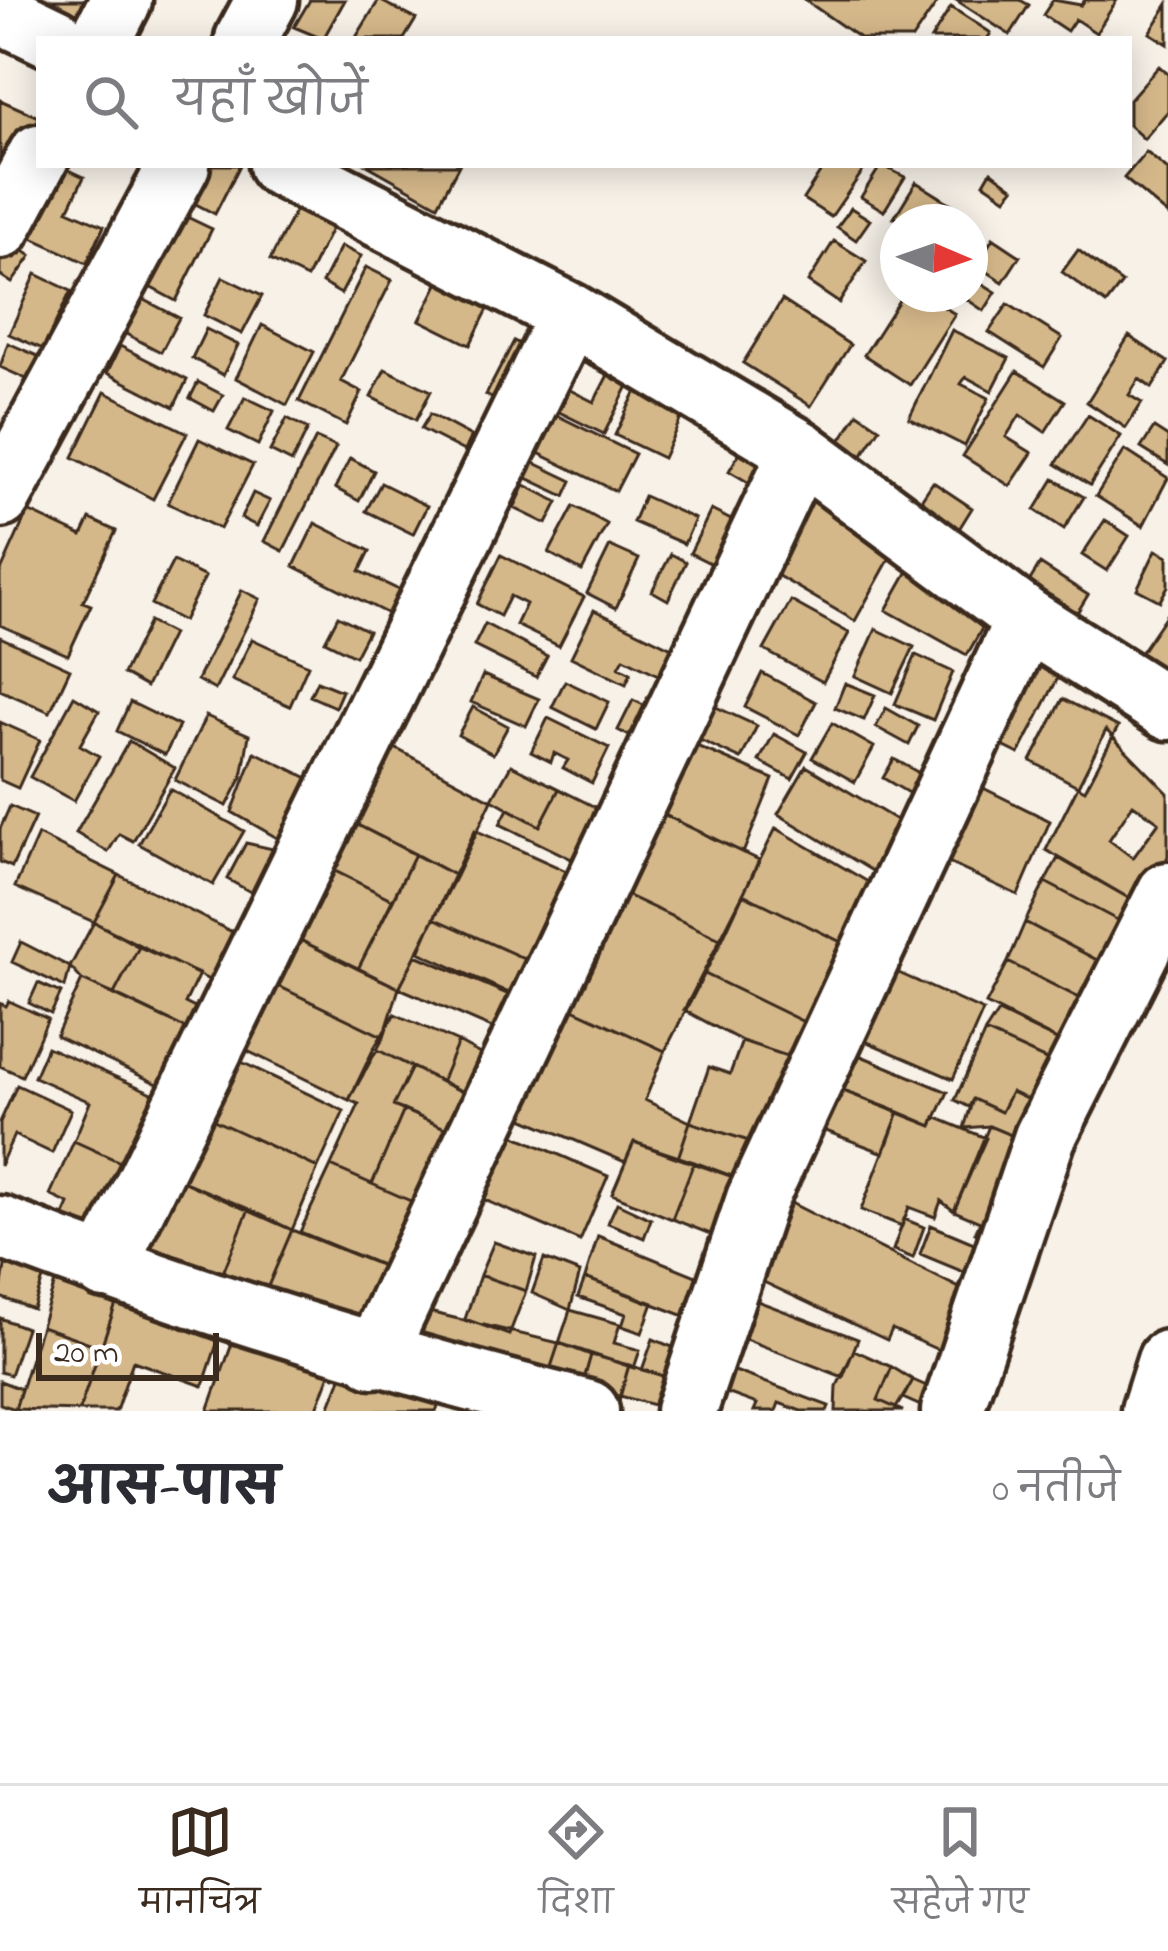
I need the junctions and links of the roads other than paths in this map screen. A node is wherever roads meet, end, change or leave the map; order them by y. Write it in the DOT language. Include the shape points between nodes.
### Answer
graph roads {
  1 [pos="121,0"];
  2 [pos="267,0"];
  3 [pos="0,13"];
  4 [pos="50,36"];
  5 [pos="103,36"];
  6 [pos="248,36"];
  7 [pos="36,161"];
  8 [pos="176,168"];
  9 [pos="285,168"];
  10 [pos="0,228"];
  11 [pos="570,314"];
  12 [pos="800,451"];
  13 [pos="0,496"];
  14 [pos="1026,619"];
  15 [pos="1168,709"];
  16 [pos="1168,893"];
  17 [pos="0,1227"];
  18 [pos="105,1268"];
  19 [pos="374,1357"];
  20 [pos="1168,1361"];
  21 [pos="588,1411"];
  22 [pos="686,1411"];
  23 [pos="952,1411"];
  24 [pos="1152,1411"];
  1 -- 5 [label="street"];
  2 -- 6 [label="street"];
  3 -- 4 [label="street"];
  7 -- 10 [label="street"];
  8 -- 13 [label="street"];
  9 -- 11 [label="street"];
  11 -- 12 [label="street"];
  11 -- 18 [label="street"];
  12 -- 14 [label="street"];
  12 -- 19 [label="street"];
  14 -- 15 [label="street"];
  14 -- 22 [label="street" via="757,1199"];
  16 -- 23 [label="street" via="1045,1137"];
  17 -- 18 [label="street"];
  18 -- 19 [label="street"];
  19 -- 21 [label="street"];
  20 -- 24 [label="street"];
}
